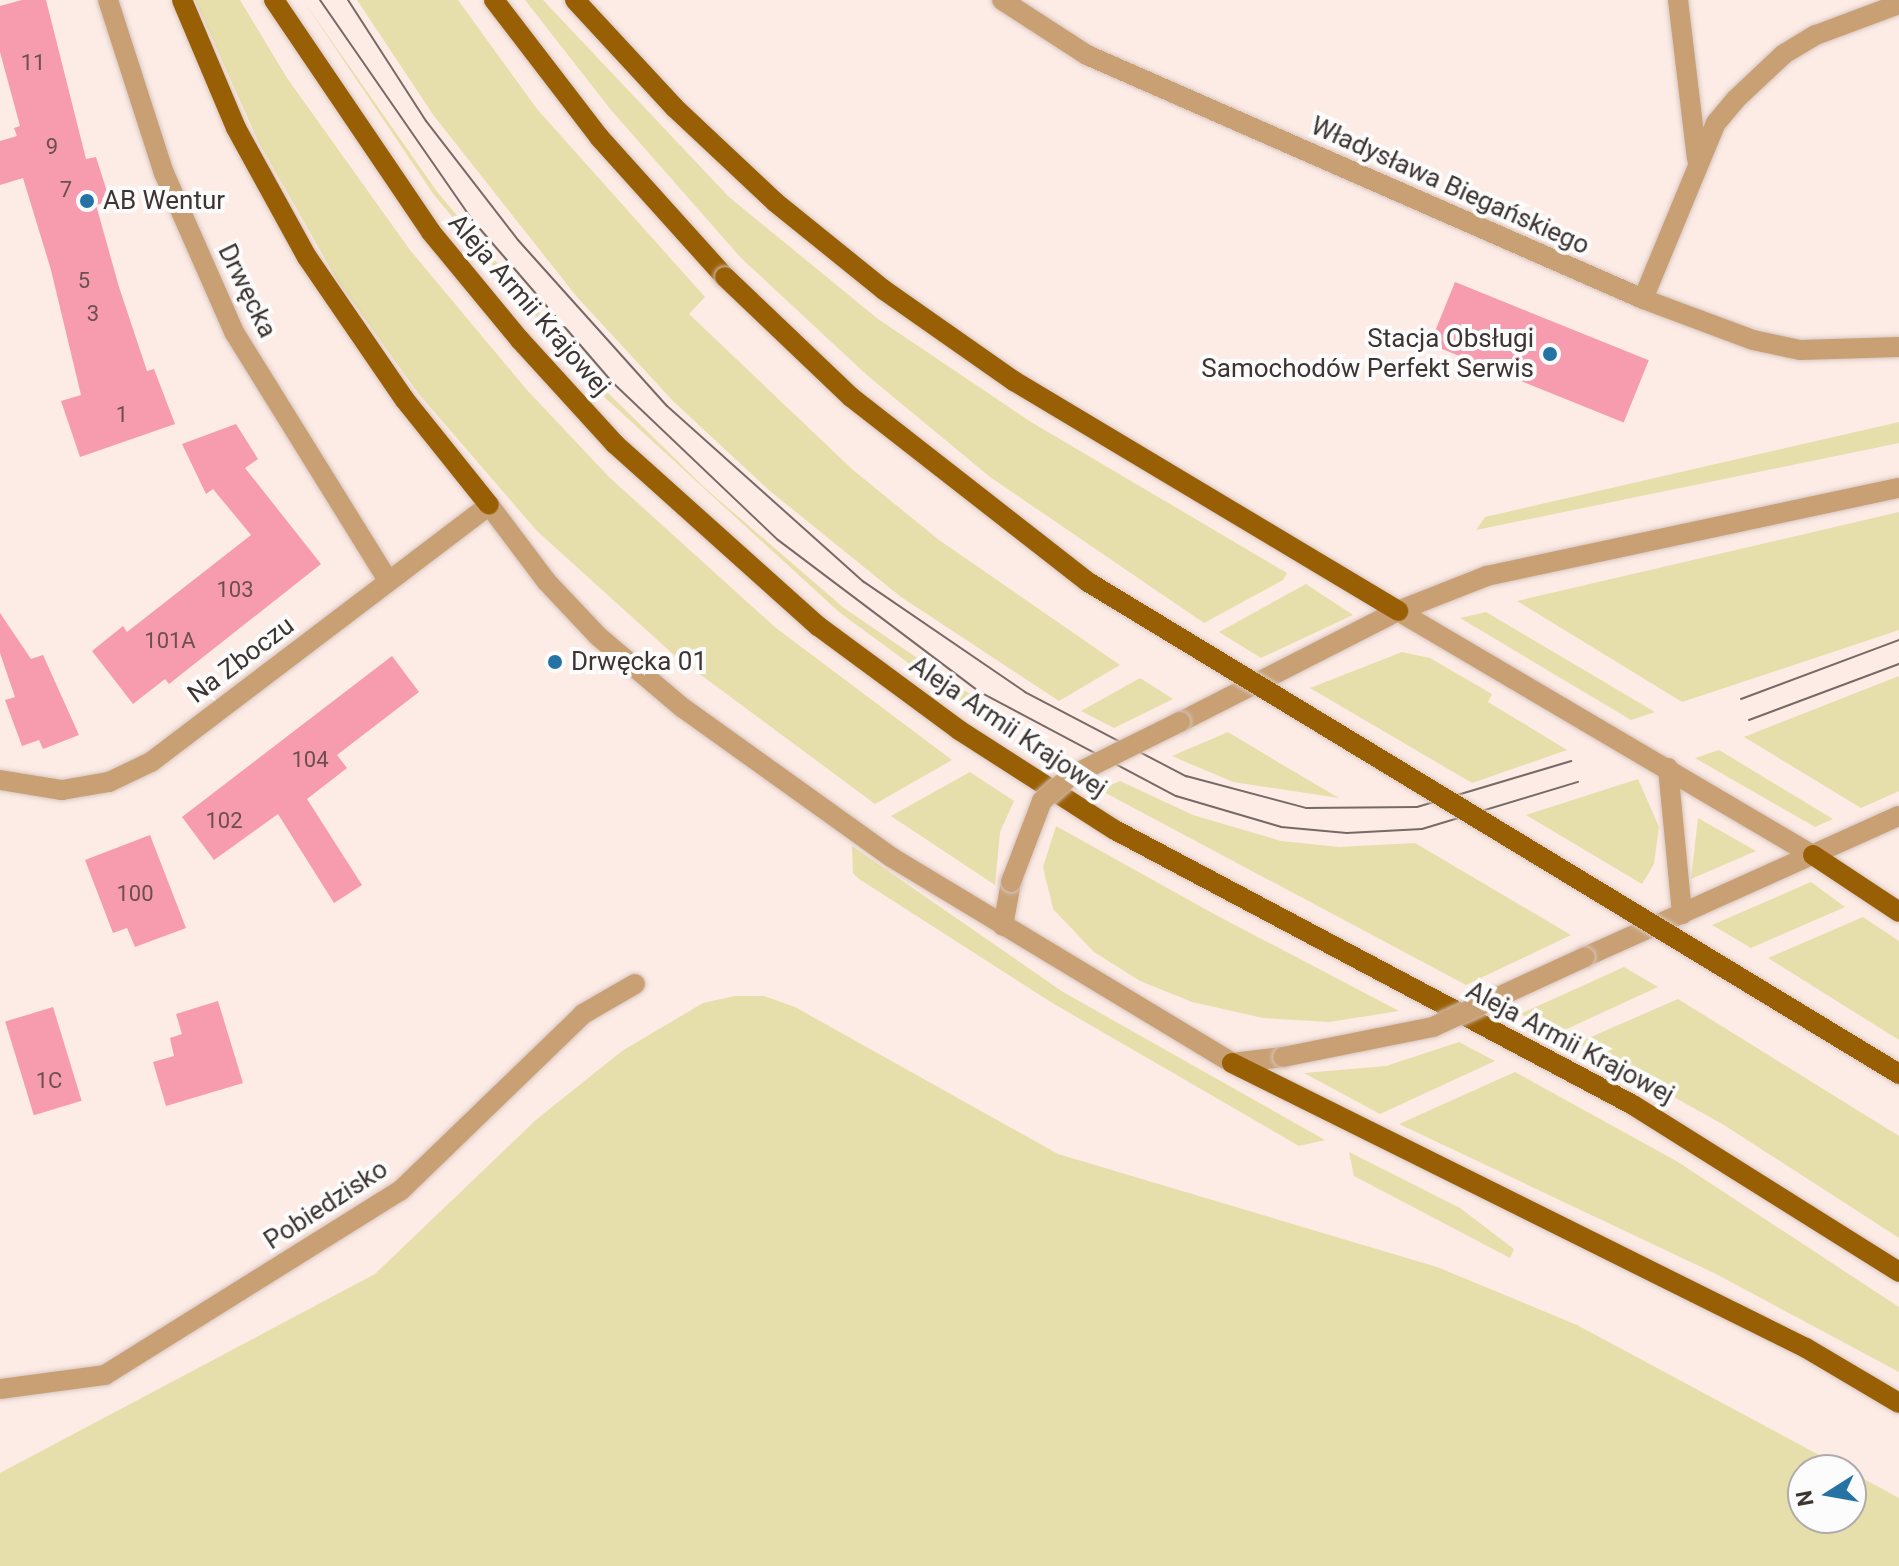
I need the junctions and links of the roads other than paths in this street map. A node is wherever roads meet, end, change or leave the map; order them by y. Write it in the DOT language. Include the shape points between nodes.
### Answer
graph roads {
  1 [pos="108,0"];
  2 [pos="182,0"];
  3 [pos="274,0"];
  4 [pos="494,0"];
  5 [pos="575,0"];
  6 [pos="1002,0"];
  7 [pos="1678,0"];
  8 [pos="1899,4"];
  9 [pos="1697,169"];
  10 [pos="1643,299"];
  11 [pos="1899,347"];
  12 [pos="1899,488"];
  13 [pos="489,505"];
  14 [pos="388,580"];
  15 [pos="1398,611"];
  16 [pos="1668,768"];
  17 [pos="0,780"];
  18 [pos="1899,816"];
  19 [pos="1813,855"];
  20 [pos="1899,912"];
  21 [pos="1682,914"];
  22 [pos="1003,926"];
  23 [pos="635,984"];
  24 [pos="1232,1063"];
  25 [pos="1899,1074"];
  26 [pos="1899,1272"];
  27 [pos="0,1389"];
  28 [pos="1899,1403"];
  1 -- 14 [label="street, Drwęcka" via="164,173 234,332"];
  2 -- 13 [label="main road" via="236,128 307,257 405,400"];
  3 -- 26 [label="main road, Aleja Armii Krajowej" via="431,232 520,340 615,444 818,626 959,730 1115,830 1633,1105"];
  4 -- 25 [label="main road, bridge" via="599,137 725,277 873,416 1088,582"];
  5 -- 15 [label="main road" via="675,108 775,202 884,290 1014,381"];
  6 -- 10 [label="street, Władysława Biegańskiego" via="1087,55"];
  7 -- 9 [label="street" via="1696,110"];
  8 -- 9 [label="street" via="1849,19 1784,54 1716,123"];
  9 -- 10 [label="street"];
  10 -- 11 [label="street, Władysława Biegańskiego" via="1753,340 1800,350"];
  12 -- 15 [label="street" via="1487,576"];
  13 -- 14 [label="street, Na Zboczu"];
  13 -- 22 [label="street" via="547,582 598,636 683,708 891,857"];
  14 -- 17 [label="street, Na Zboczu" via="151,762 109,782 62,790"];
  15 -- 16 [label="street"];
  15 -- 22 [label="street, bridge" via="1071,776 1042,801 1011,882"];
  16 -- 19 [label="street"];
  16 -- 21 [label="street"];
  18 -- 19 [label="street"];
  19 -- 20 [label="main road"];
  19 -- 21 [label="street"];
  21 -- 24 [label="street, bridge" via="1433,1027"];
  22 -- 24 [label="street"];
  23 -- 27 [label="street, Pobiedzisko" via="583,1014 400,1191 105,1375"];
  24 -- 28 [label="main road" via="1806,1348"];
}
